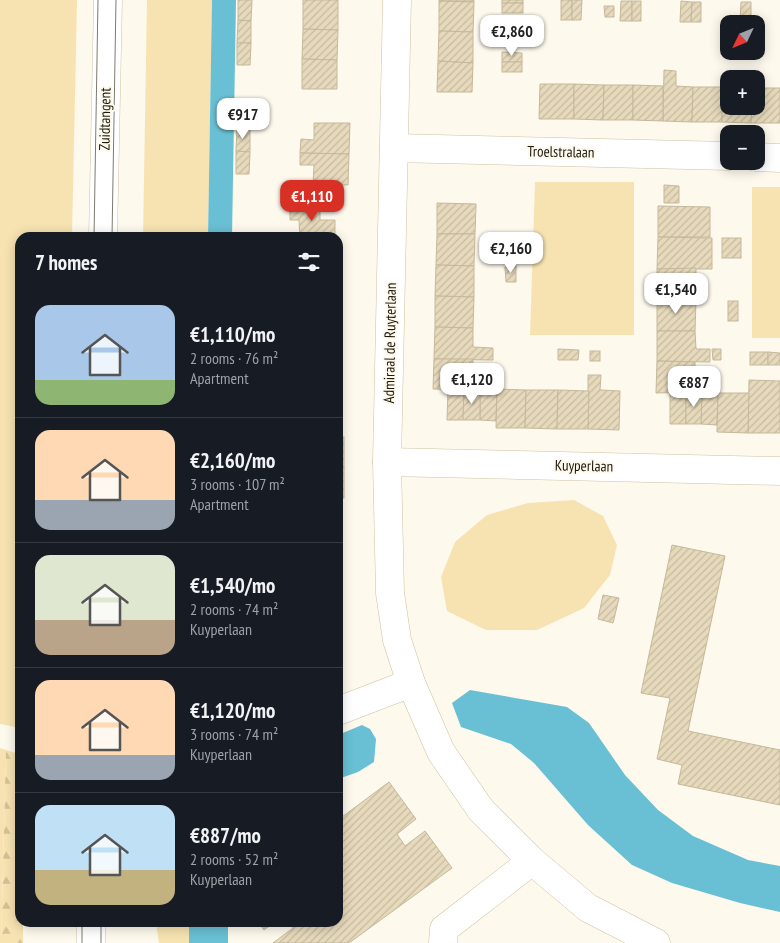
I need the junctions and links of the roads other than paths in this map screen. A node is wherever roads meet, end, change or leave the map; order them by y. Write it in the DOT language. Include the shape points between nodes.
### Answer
graph roads {
  1 [pos="108,0"];
  2 [pos="397,0"];
  3 [pos="394,148"];
  4 [pos="720,156"];
  5 [pos="765,157"];
  6 [pos="780,158"];
  7 [pos="103,232"];
  8 [pos="387,462"];
  9 [pos="780,471"];
  10 [pos="411,683"];
  11 [pos="343,709"];
  12 [pos="532,861"];
  13 [pos="91,927"];
  14 [pos="91,943"];
  15 [pos="443,943"];
  16 [pos="656,943"];
  1 -- 7 [label="street, Zuidtangent"];
  2 -- 3 [label="street, Admiraal de Ruyterlaan"];
  3 -- 4 [label="street, Troelstralaan"];
  3 -- 8 [label="street, Admiraal de Ruyterlaan"];
  5 -- 6 [label="street"];
  8 -- 9 [label="street, Kuyperlaan"];
  8 -- 10 [label="street, Admiraal de Ruyterlaan" via="390,593 397,640"];
  10 -- 11 [label="street"];
  10 -- 12 [label="street, Admiraal de Ruyterlaan" via="446,759 481,810"];
  12 -- 15 [label="street" via="444,929"];
  12 -- 16 [label="street, Admiraal de Ruyterlaan" via="588,908"];
  13 -- 14 [label="street"];
}
